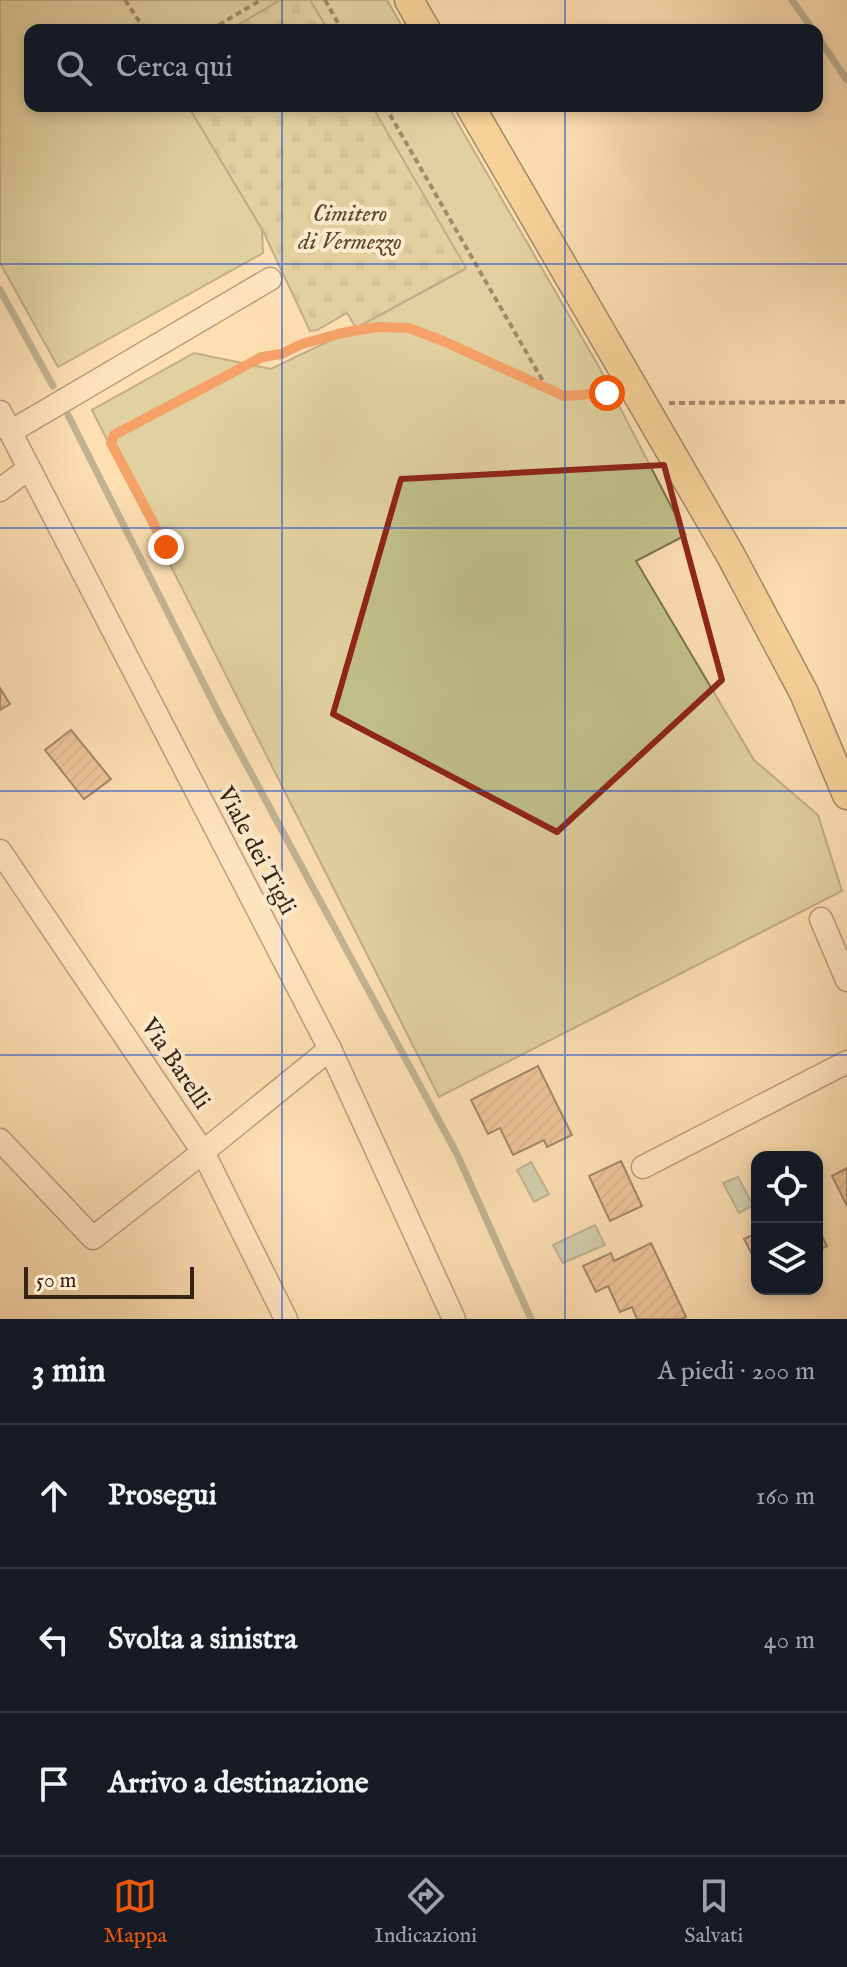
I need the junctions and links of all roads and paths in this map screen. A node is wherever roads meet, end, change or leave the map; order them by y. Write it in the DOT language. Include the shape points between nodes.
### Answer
graph roads {
  1 [pos="125,0"];
  2 [pos="261,0"];
  3 [pos="325,0"];
  4 [pos="409,0"];
  5 [pos="142,24"];
  6 [pos="220,24"];
  7 [pos="339,24"];
  8 [pos="423,24"];
  9 [pos="388,112"];
  10 [pos="473,112"];
  11 [pos="270,279"];
  12 [pos="548,390"];
  13 [pos="847,402"];
  14 [pos="641,403"];
  15 [pos="5,422"];
  16 [pos="28,469"];
  17 [pos="0,490"];
  18 [pos="166,547"];
  19 [pos="847,795"];
  20 [pos="0,851"];
  21 [pos="821,919"];
  22 [pos="847,980"];
  23 [pos="330,1049"];
  24 [pos="847,1062"];
  25 [pos="0,1140"];
  26 [pos="203,1152"];
  27 [pos="643,1167"];
  28 [pos="286,1319"];
  29 [pos="454,1319"];
  1 -- 5 [label="path"];
  2 -- 6 [label="path"];
  3 -- 7 [label="path"];
  4 -- 8 [label="main road"];
  9 -- 12 [label="path"];
  10 -- 14 [label="main road"];
  11 -- 15 [label="street"];
  12 -- 14 [label="path" via="564,396 607,393"];
  12 -- 18 [label="path" via="409,328 342,333 262,357 114,435 111,443"];
  13 -- 14 [label="path"];
  14 -- 19 [label="main road" via="804,693"];
  15 -- 16 [label="street, Viale dei Tigli"];
  16 -- 17 [label="street"];
  16 -- 23 [label="street, Viale dei Tigli"];
  20 -- 26 [label="street, Via Barelli"];
  21 -- 22 [label="street"];
  23 -- 26 [label="street"];
  23 -- 29 [label="street, Viale dei Tigli"];
  24 -- 27 [label="street"];
  25 -- 26 [label="street" via="93,1238"];
  26 -- 28 [label="street, Via Barelli"];
}
